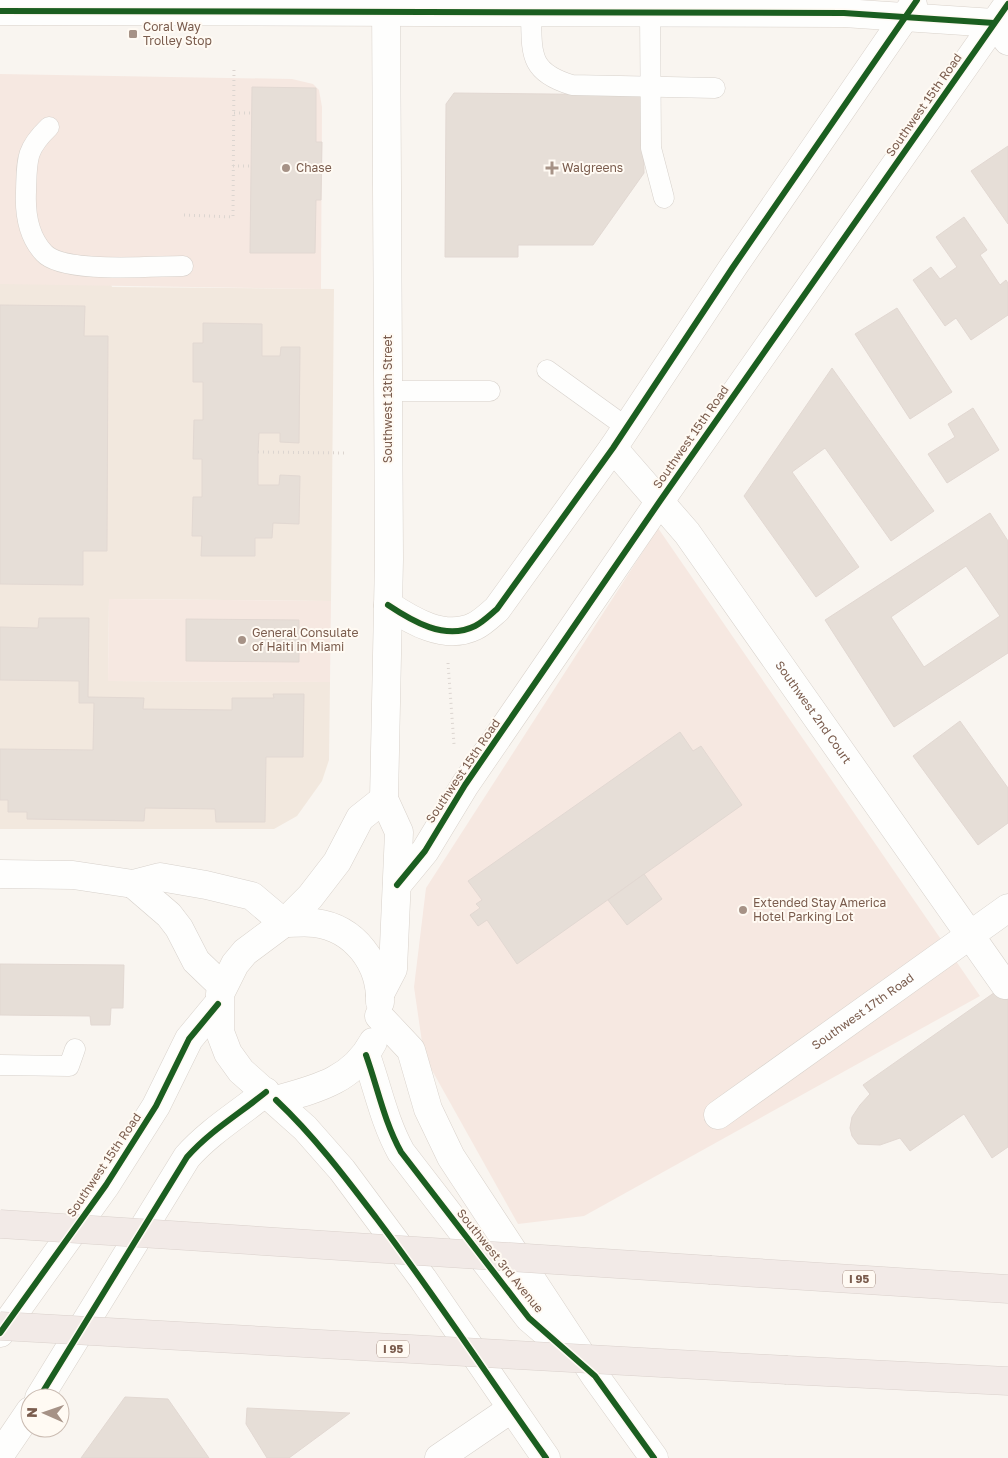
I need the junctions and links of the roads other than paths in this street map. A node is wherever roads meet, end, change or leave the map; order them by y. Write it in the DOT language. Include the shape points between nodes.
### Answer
graph roads {
  1 [pos="252,6"];
  2 [pos="386,6"];
  3 [pos="780,6"];
  4 [pos="636,8"];
  5 [pos="911,9"];
  6 [pos="0,11"];
  7 [pos="532,12"];
  8 [pos="1003,22"];
  9 [pos="651,86"];
  10 [pos="715,88"];
  11 [pos="49,127"];
  12 [pos="664,198"];
  13 [pos="183,266"];
  14 [pos="547,370"];
  15 [pos="388,391"];
  16 [pos="490,391"];
  17 [pos="620,437"];
  18 [pos="660,501"];
  19 [pos="388,605"];
  20 [pos="384,799"];
  21 [pos="0,874"];
  22 [pos="133,884"];
  23 [pos="397,885"];
  24 [pos="1008,908"];
  25 [pos="284,923"];
  26 [pos="970,937"];
  27 [pos="1005,986"];
  28 [pos="220,995"];
  29 [pos="380,1005"];
  30 [pos="75,1049"];
  31 [pos="366,1055"];
  32 [pos="0,1066"];
  33 [pos="271,1096"];
  34 [pos="718,1115"];
  35 [pos="0,1224"];
  36 [pos="1008,1289"];
  37 [pos="0,1326"];
  38 [pos="0,1333"];
  39 [pos="595,1376"];
  40 [pos="1008,1381"];
  41 [pos="45,1388"];
  42 [pos="511,1409"];
  43 [pos="20,1426"];
  44 [pos="0,1455"];
  45 [pos="439,1458"];
  46 [pos="546,1458"];
  47 [pos="654,1458"];
  1 -- 2 [label="street"];
  1 -- 6 [label="street"];
  2 -- 7 [label="street"];
  2 -- 15 [label="street, Southwest 13th Street"];
  3 -- 4 [label="street"];
  3 -- 5 [label="street" via="844,13"];
  4 -- 7 [label="street"];
  4 -- 9 [label="lane"];
  5 -- 8 [label="street"];
  5 -- 17 [label="street"];
  7 -- 9 [label="lane" via="534,55 541,71 554,80 572,86"];
  8 -- 18 [label="street, Southwest 15th Road"];
  9 -- 10 [label="lane"];
  9 -- 12 [label="lane" via="651,148"];
  11 -- 13 [label="lane" via="34,141 26,160 28,221 34,239 45,254 61,263 90,267"];
  14 -- 17 [label="lane"];
  15 -- 16 [label="lane"];
  15 -- 19 [label="street, Southwest 13th Street"];
  17 -- 18 [label="street, Southwest 2nd Court"];
  17 -- 19 [label="street" via="508,596 483,621 464,630 435,630 412,621"];
  18 -- 23 [label="street, Southwest 15th Road" via="465,785 425,851"];
  18 -- 26 [label="street, Southwest 2nd Court" via="686,533"];
  19 -- 20 [label="street, Southwest 13th Street"];
  20 -- 23 [label="street, Southwest 13th Street" via="399,832"];
  20 -- 25 [label="street" via="360,818 329,873"];
  21 -- 22 [label="street" via="73,875"];
  22 -- 25 [label="street" via="160,877 229,890 252,896"];
  22 -- 28 [label="street" via="169,915"];
  23 -- 29 [label="street, Southwest 13th Street" via="393,969"];
  24 -- 26 [label="street, Southwest 17th Road"];
  25 -- 28 [label="street" via="245,952 230,970"];
  25 -- 29 [label="street" via="316,923 357,942 374,966"];
  26 -- 27 [label="street, Southwest 2nd Court"];
  26 -- 34 [label="street, Southwest 17th Road"];
  28 -- 33 [label="street" via="220,1032 228,1052 241,1071"];
  28 -- 38 [label="street, Southwest 15th Road" via="188,1039 172,1078 131,1147"];
  29 -- 31 [label="street" via="374,1039"];
  29 -- 39 [label="street, Southwest 3rd Avenue" via="411,1050 428,1109 452,1157"];
  30 -- 32 [label="lane" via="69,1066"];
  31 -- 33 [label="street" via="342,1077 329,1084"];
  31 -- 39 [label="street, Southwest 3rd Avenue" via="380,1106 401,1152 529,1318"];
  33 -- 41 [label="street" via="221,1124 187,1157"];
  33 -- 42 [label="street" via="342,1170 423,1279"];
  35 -- 36 [label="highway, I 95, bridge"];
  37 -- 40 [label="highway, I 95, bridge"];
  39 -- 47 [label="street, Southwest 3rd Avenue"];
  42 -- 45 [label="street"];
  42 -- 46 [label="street"];
  43 -- 44 [label="street"];
}
